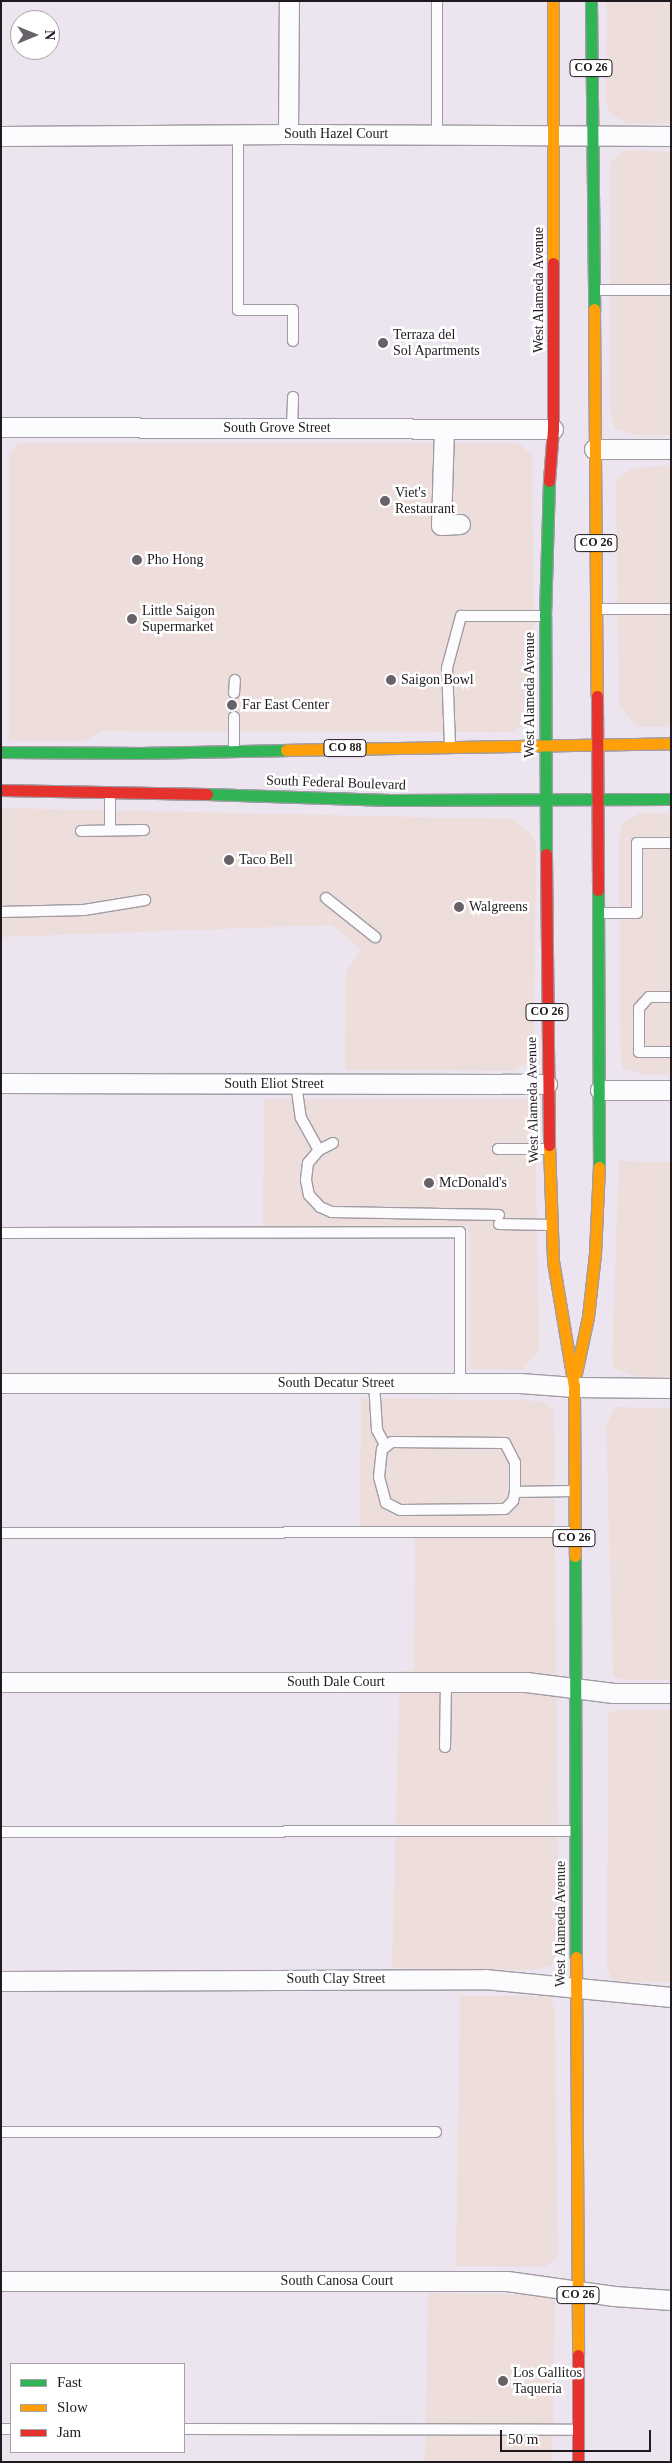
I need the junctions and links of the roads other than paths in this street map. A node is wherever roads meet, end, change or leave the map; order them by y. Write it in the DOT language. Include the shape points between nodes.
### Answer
graph roads {
  1 [pos="289,1"];
  2 [pos="437,1"];
  3 [pos="553,1"];
  4 [pos="591,1"];
  5 [pos="238,134"];
  6 [pos="288,134"];
  7 [pos="437,135"];
  8 [pos="554,135"];
  9 [pos="1,136"];
  10 [pos="591,136"];
  11 [pos="671,136"];
  12 [pos="593,290"];
  13 [pos="671,290"];
  14 [pos="293,341"];
  15 [pos="293,397"];
  16 [pos="1,427"];
  17 [pos="292,428"];
  18 [pos="444,429"];
  19 [pos="553,429"];
  20 [pos="594,449"];
  21 [pos="671,449"];
  22 [pos="460,524"];
  23 [pos="597,609"];
  24 [pos="671,609"];
  25 [pos="545,616"];
  26 [pos="235,680"];
  27 [pos="234,693"];
  28 [pos="234,717"];
  29 [pos="671,743"];
  30 [pos="546,744"];
  31 [pos="598,744"];
  32 [pos="450,746"];
  33 [pos="1,752"];
  34 [pos="234,752"];
  35 [pos="1,790"];
  36 [pos="110,792"];
  37 [pos="671,799"];
  38 [pos="546,800"];
  39 [pos="599,800"];
  40 [pos="82,830"];
  41 [pos="110,830"];
  42 [pos="144,830"];
  43 [pos="671,843"];
  44 [pos="326,898"];
  45 [pos="145,900"];
  46 [pos="1,912"];
  47 [pos="599,913"];
  48 [pos="375,937"];
  49 [pos="671,997"];
  50 [pos="671,1052"];
  51 [pos="1,1083"];
  52 [pos="296,1084"];
  53 [pos="547,1084"];
  54 [pos="600,1090"];
  55 [pos="671,1090"];
  56 [pos="333,1143"];
  57 [pos="498,1149"];
  58 [pos="549,1149"];
  59 [pos="319,1150"];
  60 [pos="551,1225"];
  61 [pos="1,1233"];
  62 [pos="1,1383"];
  63 [pos="374,1383"];
  64 [pos="460,1383"];
  65 [pos="574,1387"];
  66 [pos="671,1388"];
  67 [pos="386,1447"];
  68 [pos="574,1491"];
  69 [pos="516,1492"];
  70 [pos="574,1532"];
  71 [pos="1,1533"];
  72 [pos="1,1682"];
  73 [pos="446,1682"];
  74 [pos="575,1689"];
  75 [pos="671,1693"];
  76 [pos="445,1747"];
  77 [pos="576,1831"];
  78 [pos="1,1832"];
  79 [pos="1,1981"];
  80 [pos="576,1987"];
  81 [pos="671,1997"];
  82 [pos="1,2132"];
  83 [pos="436,2132"];
  84 [pos="1,2281"];
  85 [pos="578,2290"];
  86 [pos="671,2300"];
  87 [pos="185,2429"];
  88 [pos="578,2430"];
  89 [pos="578,2462"];
  1 -- 6 [label="street"];
  2 -- 7 [label="lane"];
  3 -- 8 [label="main road, West Alameda Avenue / CO 26"];
  4 -- 10 [label="main road, West Alameda Avenue / CO 26"];
  5 -- 6 [label="street, South Hazel Court"];
  5 -- 9 [label="street, South Hazel Court"];
  5 -- 14 [label="lane" via="238,310 293,310"];
  6 -- 7 [label="street, South Hazel Court"];
  7 -- 8 [label="street, South Hazel Court"];
  8 -- 10 [label="street, South Hazel Court"];
  8 -- 19 [label="main road, West Alameda Avenue / CO 26"];
  10 -- 11 [label="street, South Hazel Court"];
  10 -- 12 [label="main road, West Alameda Avenue / CO 26"];
  12 -- 13 [label="lane"];
  12 -- 20 [label="main road, West Alameda Avenue / CO 26"];
  15 -- 17 [label="lane"];
  16 -- 17 [label="street, South Grove Street"];
  17 -- 18 [label="street, South Grove Street"];
  18 -- 19 [label="street, South Grove Street"];
  18 -- 22 [label="street" via="441,525"];
  19 -- 25 [label="main road, West Alameda Avenue / CO 26"];
  20 -- 21 [label="street"];
  20 -- 23 [label="main road, West Alameda Avenue / CO 26"];
  23 -- 24 [label="lane"];
  23 -- 31 [label="main road, West Alameda Avenue / CO 26"];
  25 -- 30 [label="main road, West Alameda Avenue / CO 26"];
  25 -- 32 [label="lane" via="461,616 447,668"];
  26 -- 27 [label="lane"];
  28 -- 34 [label="lane"];
  29 -- 31 [label="main road, CO 88"];
  30 -- 31 [label="main road, CO 88"];
  30 -- 32 [label="main road, CO 88"];
  30 -- 38 [label="main road, West Alameda Avenue / CO 26"];
  31 -- 39 [label="main road, West Alameda Avenue / CO 26"];
  32 -- 34 [label="main road, CO 88"];
  33 -- 34 [label="main road, CO 88"];
  35 -- 36 [label="main road, South Federal Boulevard"];
  36 -- 38 [label="main road, South Federal Boulevard" via="390,800"];
  36 -- 41 [label="lane"];
  37 -- 39 [label="main road, South Federal Boulevard"];
  38 -- 39 [label="main road, South Federal Boulevard"];
  38 -- 53 [label="main road, West Alameda Avenue / CO 26"];
  39 -- 47 [label="main road, West Alameda Avenue / CO 26"];
  40 -- 41 [label="lane"];
  41 -- 42 [label="lane"];
  43 -- 47 [label="lane" via="637,844 637,913"];
  44 -- 48 [label="lane"];
  45 -- 46 [label="lane" via="84,910"];
  47 -- 54 [label="main road, West Alameda Avenue / CO 26"];
  49 -- 50 [label="lane" via="649,998 639,1008 639,1052"];
  51 -- 52 [label="street, South Eliot Street"];
  52 -- 53 [label="street, South Eliot Street"];
  52 -- 59 [label="lane" via="301,1118"];
  53 -- 58 [label="main road, West Alameda Avenue / CO 26"];
  54 -- 55 [label="street"];
  54 -- 65 [label="main road, West Alameda Avenue / CO 26" via="595,1254 588,1317"];
  56 -- 59 [label="lane"];
  57 -- 58 [label="lane"];
  58 -- 60 [label="main road, West Alameda Avenue / CO 26"];
  59 -- 60 [label="lane" via="308,1163 306,1180 309,1196 320,1207 332,1212 499,1219"];
  60 -- 65 [label="main road, West Alameda Avenue / CO 26" via="560,1312"];
  61 -- 64 [label="lane" via="460,1232"];
  62 -- 63 [label="street, South Decatur Street"];
  63 -- 64 [label="street, South Decatur Street"];
  63 -- 67 [label="lane" via="377,1430"];
  64 -- 65 [label="street, South Decatur Street"];
  65 -- 66 [label="street, South Decatur Street"];
  65 -- 68 [label="main road, West Alameda Avenue / CO 26"];
  67 -- 69 [label="lane" via="392,1442 505,1443 515,1463"];
  67 -- 69 [label="lane" via="382,1450 379,1477 386,1503 400,1510 505,1509"];
  68 -- 69 [label="lane"];
  68 -- 70 [label="main road, West Alameda Avenue / CO 26"];
  70 -- 71 [label="lane"];
  70 -- 74 [label="main road, West Alameda Avenue / CO 26"];
  72 -- 73 [label="street, South Dale Court"];
  73 -- 74 [label="street, South Dale Court" via="526,1682"];
  73 -- 76 [label="lane"];
  74 -- 75 [label="street, South Dale Court"];
  74 -- 77 [label="main road, West Alameda Avenue / CO 26"];
  77 -- 78 [label="lane"];
  77 -- 80 [label="main road, West Alameda Avenue / CO 26"];
  79 -- 80 [label="street, South Clay Street" via="485,1979"];
  80 -- 81 [label="street, South Clay Street"];
  80 -- 85 [label="main road, West Alameda Avenue / CO 26"];
  82 -- 83 [label="lane"];
  84 -- 85 [label="street, South Canosa Court" via="507,2281"];
  85 -- 86 [label="street, South Canosa Court"];
  85 -- 88 [label="main road, West Alameda Avenue / CO 26"];
  87 -- 88 [label="lane"];
  88 -- 89 [label="main road, West Alameda Avenue / CO 26"];
}
